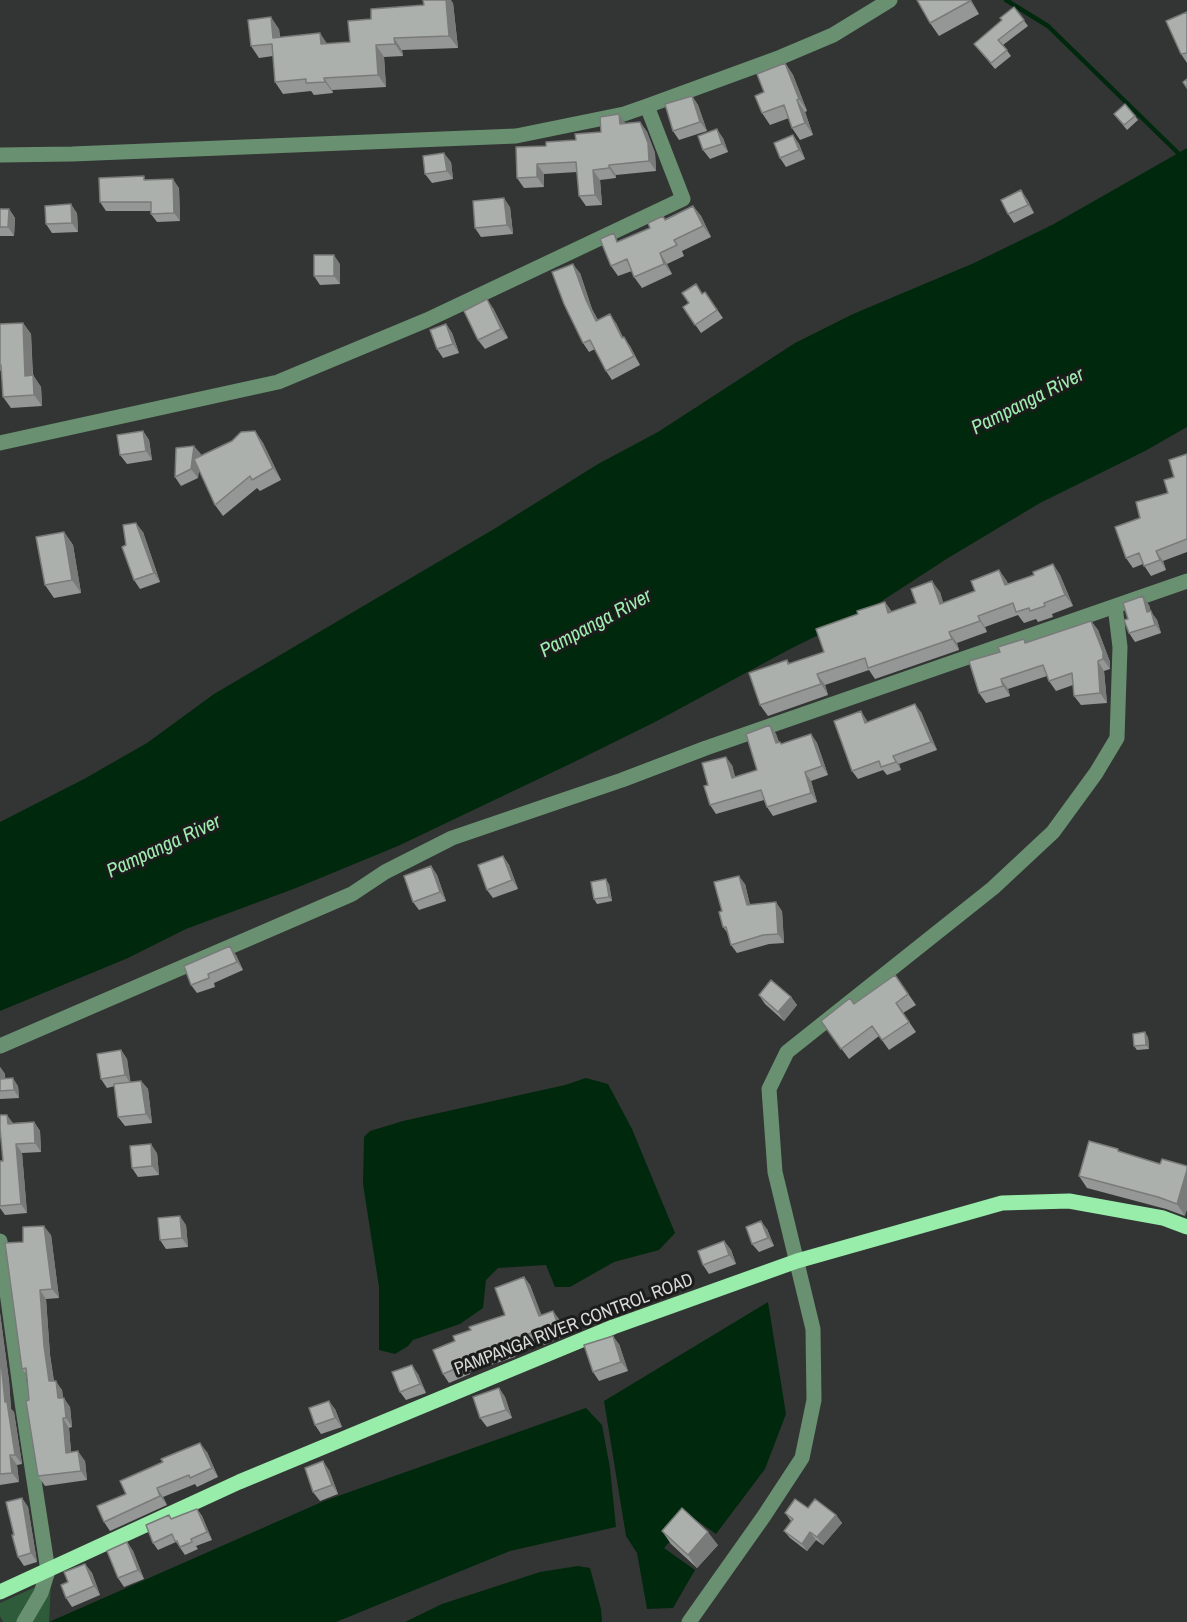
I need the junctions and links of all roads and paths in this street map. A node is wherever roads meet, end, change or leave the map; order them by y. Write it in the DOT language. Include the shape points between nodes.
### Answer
graph roads {
  1 [pos="890,0"];
  2 [pos="647,106"];
  3 [pos="0,154"];
  4 [pos="0,444"];
  5 [pos="1187,581"];
  6 [pos="1115,606"];
  7 [pos="0,1046"];
  8 [pos="1187,1227"];
  9 [pos="0,1241"];
  10 [pos="797,1261"];
  11 [pos="48,1571"];
  12 [pos="0,1592"];
  13 [pos="24,1622"];
  14 [pos="689,1622"];
  1 -- 2 [label="street" via="833,35"];
  2 -- 3 [label="street" via="516,136"];
  2 -- 4 [label="street" via="683,199 427,320 278,382"];
  5 -- 6 [label="street"];
  6 -- 7 [label="street" via="452,838 385,872 352,894"];
  6 -- 10 [label="street" via="1120,648 1117,738 1096,773 1053,832 993,888 788,1052 769,1089 775,1172"];
  8 -- 10 [label="main road, PAMPANGA RIVER CONTROL ROAD" via="1163,1218 1069,1201 1002,1203"];
  9 -- 11 [label="street"];
  10 -- 11 [label="main road, PAMPANGA RIVER CONTROL ROAD" via="613,1327 239,1482"];
  10 -- 14 [label="street" via="813,1329 814,1400 802,1458"];
  11 -- 12 [label="main road, PAMPANGA RIVER CONTROL ROAD"];
  11 -- 13 [label="street" via="41,1593"];
}
